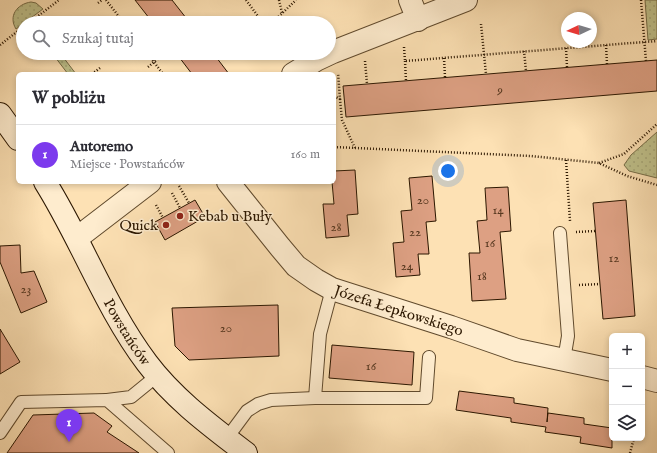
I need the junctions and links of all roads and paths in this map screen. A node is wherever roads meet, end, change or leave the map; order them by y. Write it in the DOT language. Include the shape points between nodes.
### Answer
graph roads {
  1 [pos="59,0"];
  2 [pos="102,0"];
  3 [pos="106,0"];
  4 [pos="246,0"];
  5 [pos="279,0"];
  6 [pos="296,0"];
  7 [pos="466,0"];
  8 [pos="641,0"];
  9 [pos="98,3"];
  10 [pos="414,10"];
  11 [pos="282,13"];
  12 [pos="38,16"];
  13 [pos="119,16"];
  14 [pos="258,16"];
  15 [pos="279,16"];
  16 [pos="481,24"];
  17 [pos="16,32"];
  18 [pos="403,40"];
  19 [pos="657,42"];
  20 [pos="644,43"];
  21 [pos="0,45"];
  22 [pos="606,45"];
  23 [pos="597,46"];
  24 [pos="566,48"];
  25 [pos="336,50"];
  26 [pos="524,51"];
  27 [pos="365,54"];
  28 [pos="485,55"];
  29 [pos="444,58"];
  30 [pos="156,60"];
  31 [pos="316,60"];
  32 [pos="405,61"];
  33 [pos="646,61"];
  34 [pos="154,62"];
  35 [pos="607,64"];
  36 [pos="148,67"];
  37 [pos="567,67"];
  38 [pos="100,68"];
  39 [pos="338,71"];
  40 [pos="526,71"];
  41 [pos="95,72"];
  42 [pos="162,72"];
  43 [pos="296,72"];
  44 [pos="486,74"];
  45 [pos="446,77"];
  46 [pos="406,81"];
  47 [pos="367,84"];
  48 [pos="336,97"];
  49 [pos="340,99"];
  50 [pos="0,114"];
  51 [pos="657,124"];
  52 [pos="16,136"];
  53 [pos="336,147"];
  54 [pos="355,148"];
  55 [pos="566,160"];
  56 [pos="599,163"];
  57 [pos="46,184"];
  58 [pos="147,184"];
  59 [pos="230,184"];
  60 [pos="657,185"];
  61 [pos="179,186"];
  62 [pos="172,192"];
  63 [pos="189,203"];
  64 [pos="156,205"];
  65 [pos="180,208"];
  66 [pos="163,218"];
  67 [pos="595,231"];
  68 [pos="565,233"];
  69 [pos="77,238"];
  70 [pos="600,284"];
  71 [pos="564,286"];
  72 [pos="332,288"];
  73 [pos="429,357"];
  74 [pos="564,360"];
  75 [pos="609,369"];
  76 [pos="158,375"];
  77 [pos="645,378"];
  78 [pos="657,381"];
  79 [pos="314,398"];
  80 [pos="106,400"];
  81 [pos="0,433"];
  82 [pos="227,438"];
  83 [pos="633,441"];
  84 [pos="168,453"];
  85 [pos="246,453"];
  86 [pos="630,453"];
  1 -- 12 [label="path"];
  2 -- 9 [label="path"];
  3 -- 13 [label="path"];
  4 -- 14 [label="path"];
  5 -- 11 [label="path"];
  6 -- 11 [label="path"];
  7 -- 10 [label="street"];
  8 -- 20 [label="path"];
  10 -- 25 [label="street"];
  11 -- 15 [label="path"];
  16 -- 28 [label="path"];
  17 -- 21 [label="path"];
  18 -- 32 [label="path"];
  19 -- 20 [label="path"];
  20 -- 22 [label="path"];
  20 -- 33 [label="path"];
  22 -- 23 [label="path"];
  22 -- 35 [label="path"];
  24 -- 26 [label="path"];
  24 -- 37 [label="path"];
  26 -- 28 [label="path"];
  26 -- 40 [label="path"];
  27 -- 47 [label="path"];
  28 -- 29 [label="path"];
  28 -- 44 [label="path"];
  29 -- 32 [label="path"];
  29 -- 45 [label="path"];
  30 -- 34 [label="path"];
  31 -- 43 [label="street"];
  32 -- 46 [label="path"];
  34 -- 36 [label="path"];
  34 -- 42 [label="path"];
  38 -- 41 [label="path"];
  39 -- 49 [label="path"];
  48 -- 49 [label="path"];
  49 -- 54 [label="path" via="342,120"];
  50 -- 52 [label="street"];
  51 -- 56 [label="path" via="624,154"];
  53 -- 54 [label="path"];
  54 -- 55 [label="path" via="531,156"];
  55 -- 56 [label="path"];
  55 -- 68 [label="path"];
  56 -- 60 [label="path" via="627,176"];
  57 -- 69 [label="street, Powstańców"];
  58 -- 69 [label="street"];
  59 -- 72 [label="street, Józefa Łepkowskiego" via="296,266"];
  61 -- 63 [label="path"];
  62 -- 65 [label="path"];
  64 -- 66 [label="path"];
  67 -- 68 [label="path"];
  68 -- 71 [label="lane"];
  69 -- 76 [label="street, Powstańców" via="121,325"];
  70 -- 71 [label="path"];
  71 -- 74 [label="lane" via="568,336"];
  72 -- 74 [label="street, Józefa Łepkowskiego" via="517,350"];
  72 -- 79 [label="lane" via="320,334"];
  73 -- 79 [label="lane" via="426,398"];
  74 -- 75 [label="street, Józefa Łepkowskiego"];
  76 -- 80 [label="lane" via="131,397"];
  76 -- 82 [label="street, Powstańców" via="185,404"];
  77 -- 78 [label="street"];
  79 -- 82 [label="lane" via="271,400 258,404 246,411"];
  80 -- 81 [label="lane" via="21,402"];
  80 -- 84 [label="lane"];
  82 -- 85 [label="street, Powstańców"];
  83 -- 86 [label="path"];
}
